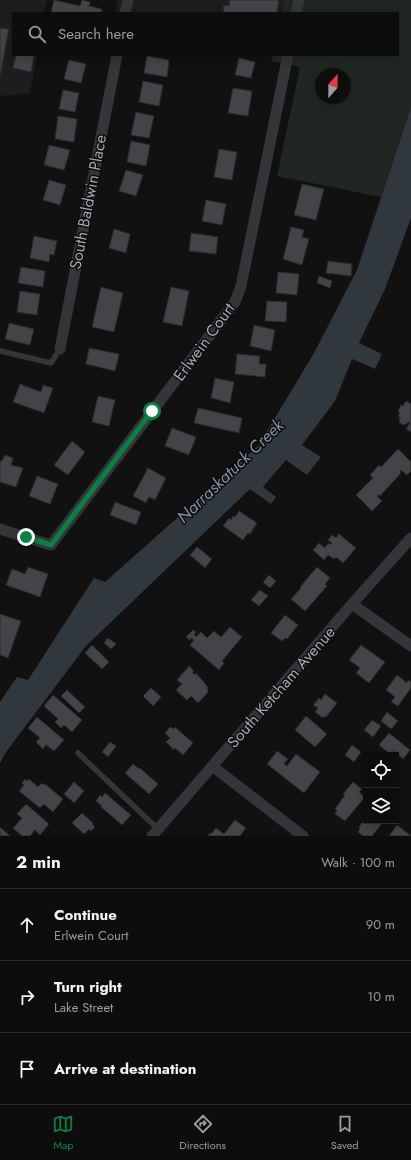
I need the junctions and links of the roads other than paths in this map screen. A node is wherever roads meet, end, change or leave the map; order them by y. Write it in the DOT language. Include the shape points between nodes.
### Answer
graph roads {
  1 [pos="128,0"];
  2 [pos="299,0"];
  3 [pos="125,12"];
  4 [pos="296,12"];
  5 [pos="117,56"];
  6 [pos="288,56"];
  7 [pos="60,349"];
  8 [pos="0,351"];
  9 [pos="0,529"];
  10 [pos="411,538"];
  11 [pos="352,604"];
  12 [pos="411,646"];
  13 [pos="78,753"];
  14 [pos="212,766"];
  15 [pos="155,832"];
  16 [pos="303,836"];
  1 -- 3 [label="street"];
  2 -- 4 [label="street"];
  5 -- 7 [label="street, South Baldwin Place"];
  6 -- 9 [label="street, Erlwein Court" via="241,286 235,302 51,545"];
  7 -- 8 [label="lane" via="51,363"];
  10 -- 11 [label="street, South Ketcham Avenue"];
  11 -- 12 [label="street"];
  11 -- 14 [label="street, South Ketcham Avenue"];
  13 -- 15 [label="lane"];
  14 -- 15 [label="street, South Ketcham Avenue"];
  14 -- 16 [label="street"];
}
